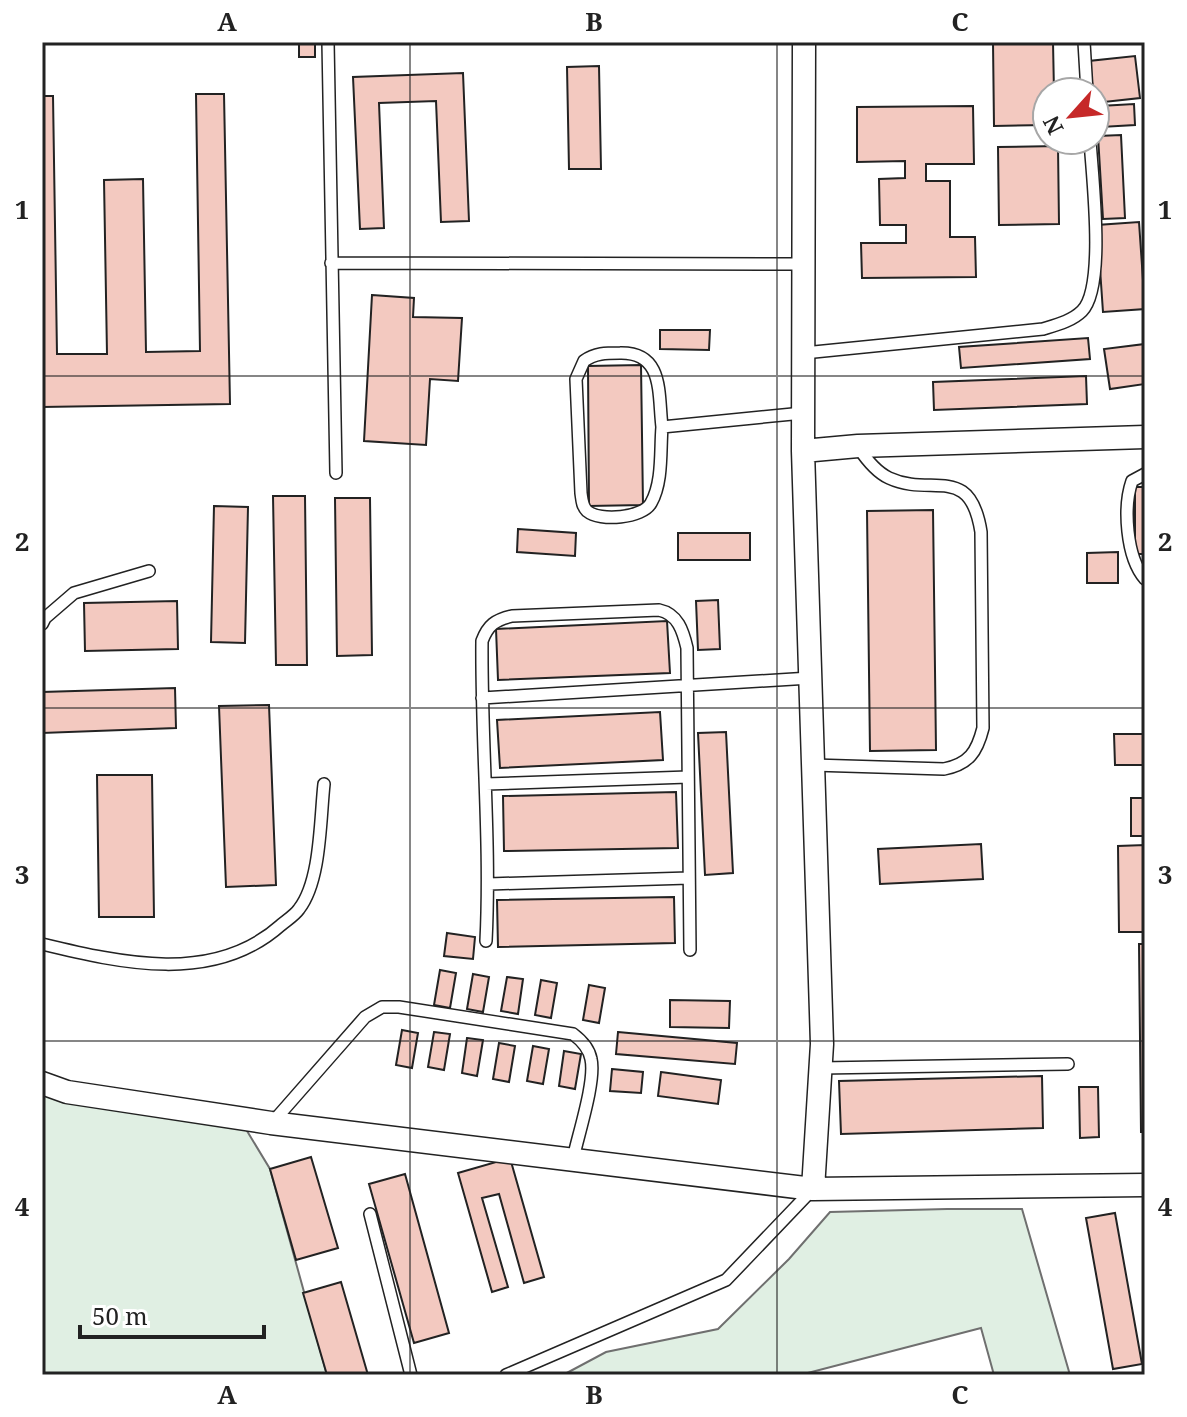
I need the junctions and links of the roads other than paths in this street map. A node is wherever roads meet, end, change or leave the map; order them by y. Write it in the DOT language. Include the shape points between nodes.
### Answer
graph roads {
  1 [pos="328,42"];
  2 [pos="804,42"];
  3 [pos="1084,42"];
  4 [pos="1086,76"];
  5 [pos="1091,156"];
  6 [pos="331,263"];
  7 [pos="804,264"];
  8 [pos="804,353"];
  9 [pos="803,413"];
  10 [pos="662,427"];
  11 [pos="1145,437"];
  12 [pos="858,446"];
  13 [pos="803,451"];
  14 [pos="336,473"];
  15 [pos="1145,474"];
  16 [pos="149,571"];
  17 [pos="1145,579"];
  18 [pos="42,624"];
  19 [pos="810,678"];
  20 [pos="686,686"];
  21 [pos="482,698"];
  22 [pos="813,765"];
  23 [pos="688,777"];
  24 [pos="324,784"];
  25 [pos="486,784"];
  26 [pos="689,878"];
  27 [pos="489,884"];
  28 [pos="486,941"];
  29 [pos="42,944"];
  30 [pos="690,950"];
  31 [pos="1068,1064"];
  32 [pos="821,1068"];
  33 [pos="42,1083"];
  34 [pos="271,1123"];
  35 [pos="573,1159"];
  36 [pos="1145,1185"];
  37 [pos="813,1189"];
  38 [pos="370,1214"];
  39 [pos="411,1375"];
  40 [pos="506,1375"];
  1 -- 6 [label="lane"];
  2 -- 7 [label="street"];
  3 -- 4 [label="lane"];
  5 -- 8 [label="lane" via="1096,267 1094,292 1083,310 1043,329"];
  6 -- 7 [label="lane"];
  6 -- 14 [label="lane"];
  7 -- 8 [label="street"];
  8 -- 9 [label="street"];
  9 -- 10 [label="lane"];
  9 -- 13 [label="street"];
  10 -- 10 [label="lane" via="657,380 648,361 636,353 602,353 584,361 576,379 581,493 588,511 601,517 634,516 650,507 657,490"];
  11 -- 12 [label="street"];
  12 -- 13 [label="street"];
  12 -- 22 [label="lane" via="891,479 953,487 973,502 981,532 983,728 979,746 960,766"];
  13 -- 19 [label="street"];
  15 -- 17 [label="lane" via="1132,481 1127,496 1131,554"];
  16 -- 18 [label="lane" via="74,593"];
  19 -- 20 [label="lane"];
  19 -- 22 [label="street"];
  20 -- 21 [label="lane"];
  20 -- 21 [label="lane" via="683,631 667,611 512,616 498,619 485,632"];
  20 -- 23 [label="lane"];
  21 -- 25 [label="lane"];
  22 -- 32 [label="street"];
  23 -- 25 [label="lane"];
  23 -- 26 [label="lane"];
  24 -- 29 [label="lane" via="314,876 300,908 266,939 232,955 180,965 113,961"];
  25 -- 27 [label="lane"];
  26 -- 27 [label="lane"];
  26 -- 30 [label="lane"];
  27 -- 28 [label="lane"];
  31 -- 32 [label="lane"];
  32 -- 37 [label="street"];
  33 -- 34 [label="street" via="67,1092"];
  34 -- 35 [label="street"];
  34 -- 35 [label="lane" via="365,1017 382,1007 399,1007 557,1030 584,1043 591,1075"];
  35 -- 37 [label="street"];
  36 -- 37 [label="street"];
  37 -- 40 [label="lane" via="726,1280"];
  38 -- 39 [label="lane"];
}
